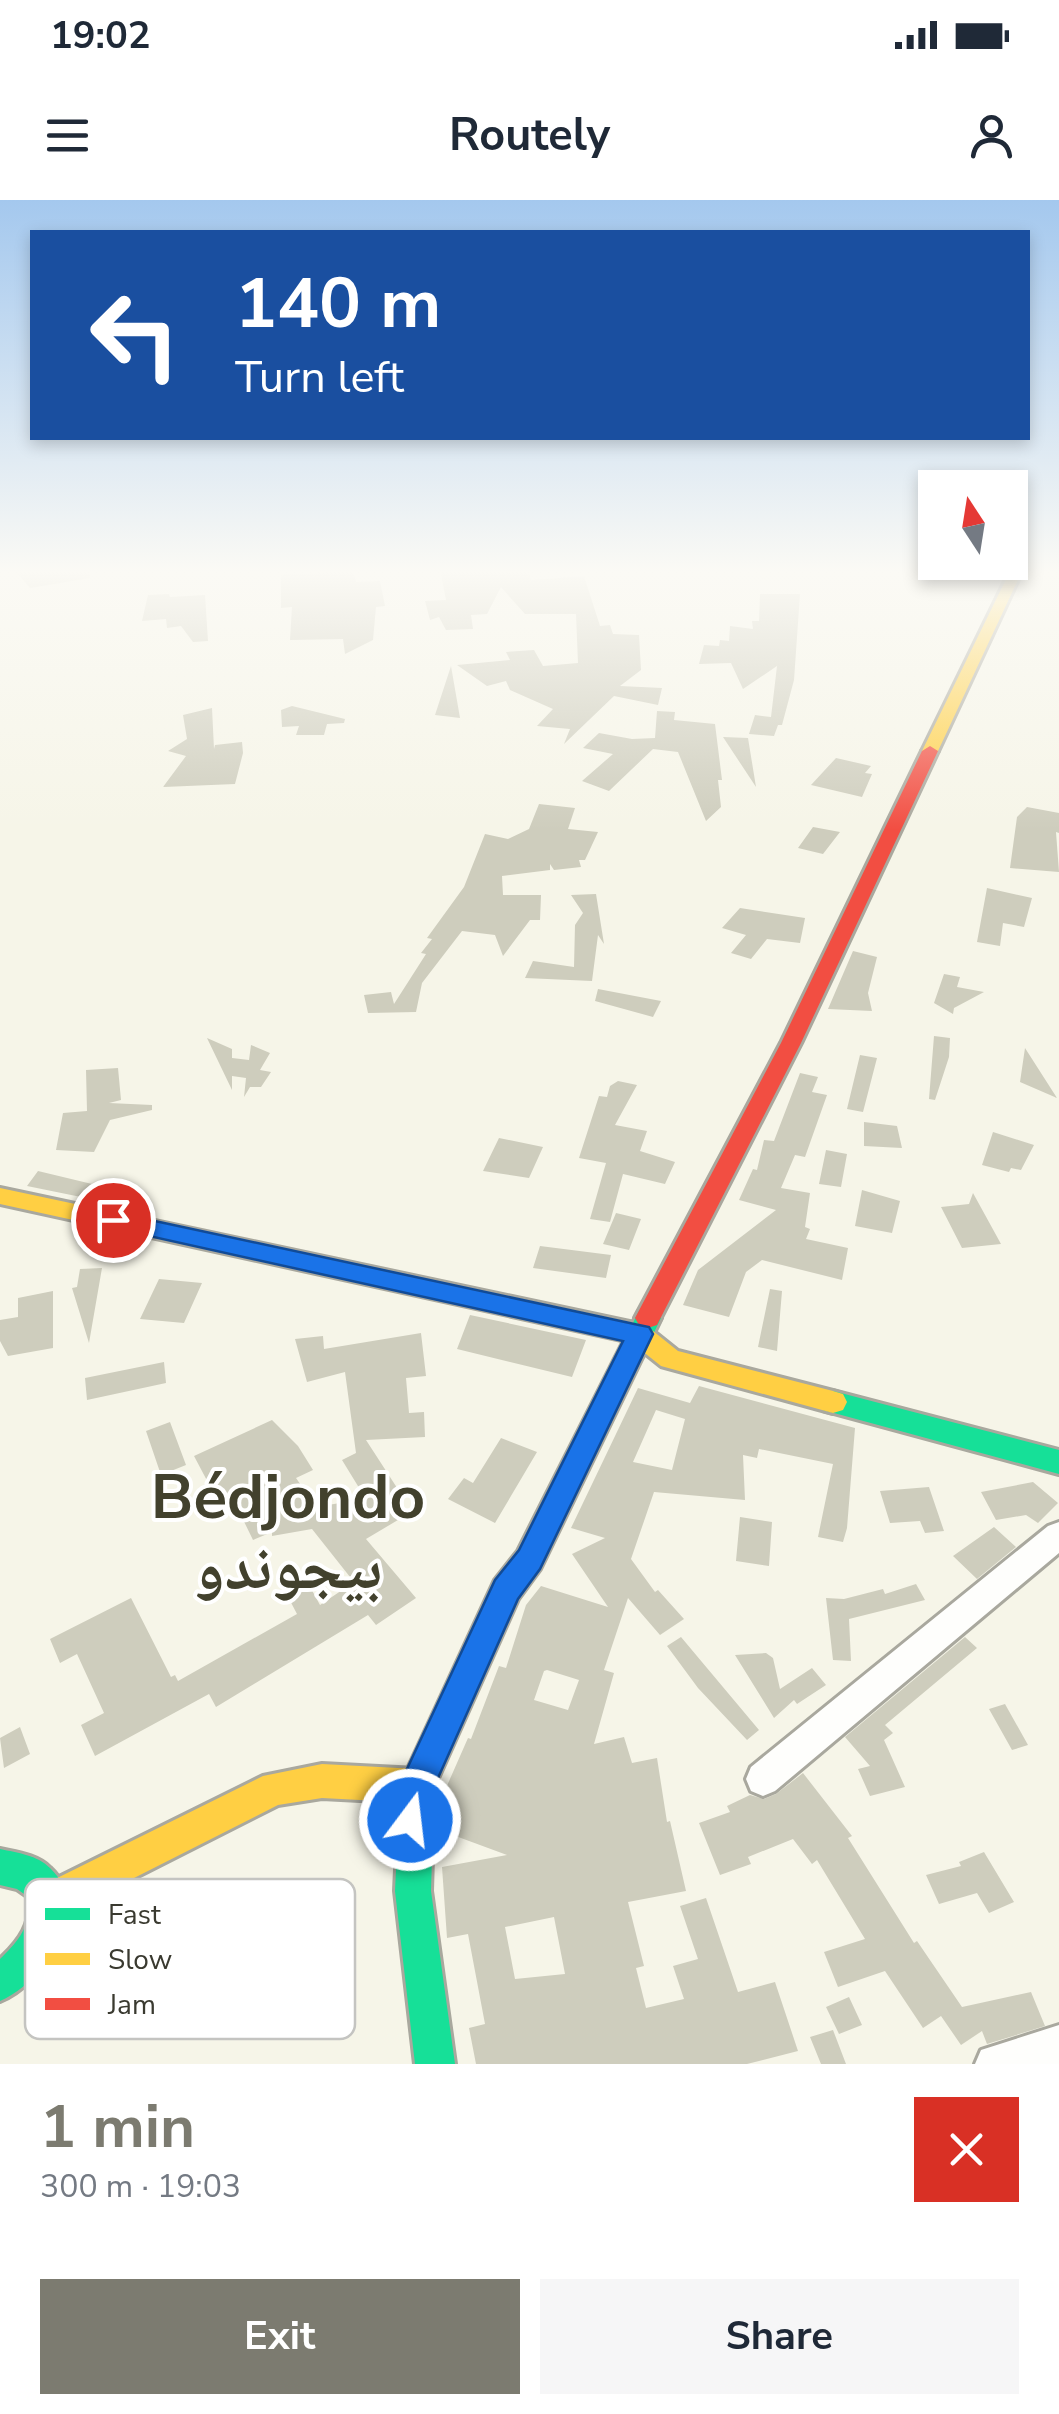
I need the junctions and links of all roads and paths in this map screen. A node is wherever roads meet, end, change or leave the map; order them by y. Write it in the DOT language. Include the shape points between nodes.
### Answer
graph roads {
  1 [pos="975,656"];
  2 [pos="0,1196"];
  3 [pos="639,1334"];
  4 [pos="1059,1462"];
  5 [pos="1059,1535"];
  6 [pos="763,1780"];
  7 [pos="417,1786"];
  8 [pos="0,1867"];
  9 [pos="36,1879"];
  10 [pos="92,1879"];
  11 [pos="25,1963"];
  12 [pos="0,1982"];
  13 [pos="1059,2045"];
  14 [pos="435,2064"];
  15 [pos="995,2064"];
  1 -- 3 [label="street" via="790,1043"];
  2 -- 3 [label="street"];
  3 -- 4 [label="street" via="670,1359"];
  3 -- 7 [label="street" via="530,1560 506,1590"];
  5 -- 6 [label="street"];
  7 -- 10 [label="street" via="322,1781 275,1788"];
  7 -- 14 [label="street" via="408,1863"];
  8 -- 9 [label="street"];
  11 -- 12 [label="street"];
  13 -- 15 [label="street"];
}
